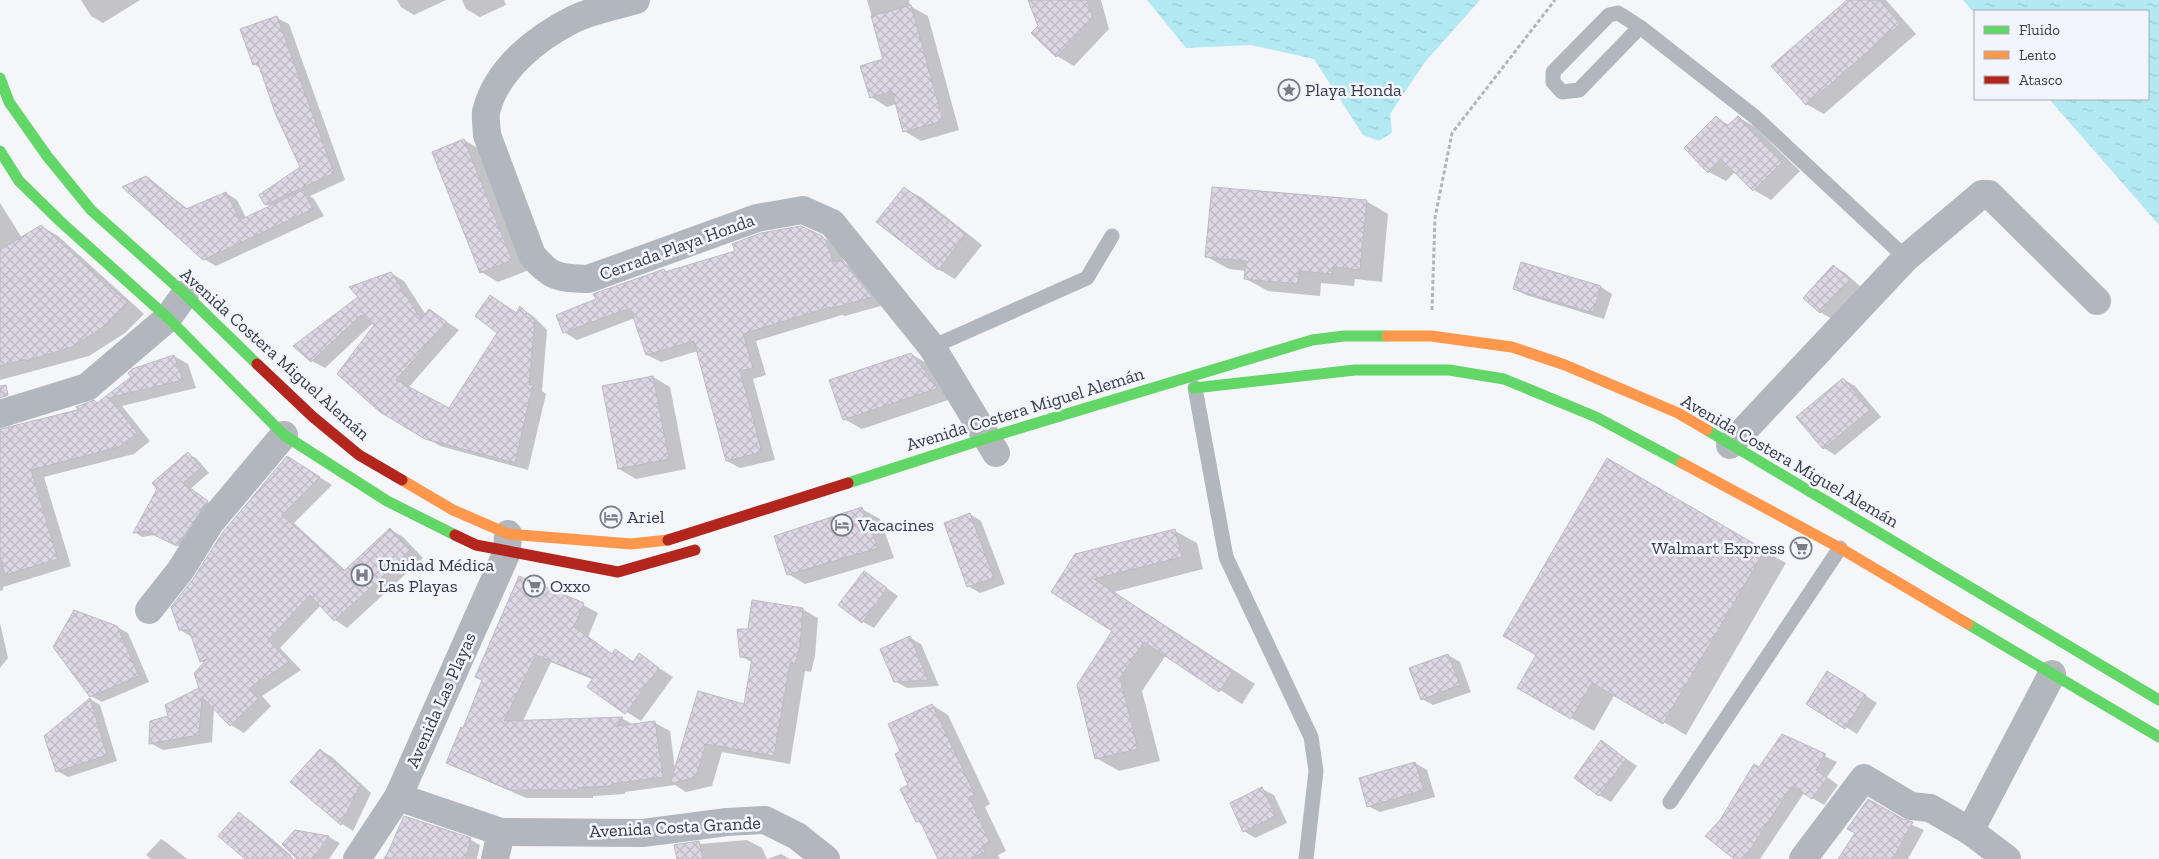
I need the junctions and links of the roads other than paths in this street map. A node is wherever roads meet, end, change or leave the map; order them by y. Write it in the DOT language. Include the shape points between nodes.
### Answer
graph roads {
  1 [pos="636,0"];
  2 [pos="1640,27"];
  3 [pos="0,78"];
  4 [pos="0,151"];
  5 [pos="1112,236"];
  6 [pos="1906,258"];
  7 [pos="184,294"];
  8 [pos="2097,301"];
  9 [pos="168,318"];
  10 [pos="932,347"];
  11 [pos="1190,389"];
  12 [pos="0,414"];
  13 [pos="284,435"];
  14 [pos="1730,445"];
  15 [pos="994,449"];
  16 [pos="508,543"];
  17 [pos="703,547"];
  18 [pos="1840,548"];
  19 [pos="149,610"];
  20 [pos="2052,674"];
  21 [pos="2159,700"];
  22 [pos="2159,737"];
  23 [pos="398,797"];
  24 [pos="1670,802"];
  25 [pos="1970,831"];
  26 [pos="501,832"];
  27 [pos="357,859"];
  28 [pos="495,859"];
  29 [pos="826,859"];
  30 [pos="1306,859"];
  31 [pos="1803,859"];
  32 [pos="2007,859"];
  1 -- 10 [label="street, Cerrada Playa Honda" via="574,19 527,49 504,75 491,98 486,114 487,135 532,255 545,270 562,278 588,279 757,218 803,210 832,223"];
  2 -- 2 [label="lane" via="1579,90 1562,92 1552,82 1553,72 1609,15 1618,13"];
  2 -- 6 [label="lane" via="1755,117"];
  3 -- 7 [label="main road, Avenida Costera Miguel Alemán" via="9,102 91,210"];
  4 -- 9 [label="main road, Avenida Costera Miguel Alemán" via="19,181"];
  5 -- 10 [label="lane" via="1087,278"];
  6 -- 8 [label="street" via="1982,194 1989,194"];
  6 -- 14 [label="street"];
  7 -- 9 [label="street"];
  7 -- 16 [label="main road, Avenida Costera Miguel Alemán" via="314,417 359,455"];
  9 -- 12 [label="street" via="87,387"];
  9 -- 13 [label="main road, Avenida Costera Miguel Alemán"];
  10 -- 15 [label="street, Cerrada Playa Honda"];
  11 -- 18 [label="main road" via="1356,370 1449,370 1504,379 1596,417"];
  11 -- 30 [label="lane" via="1226,557 1311,737 1316,771"];
  13 -- 16 [label="main road, Avenida Costera Miguel Alemán" via="387,501 447,532 476,545"];
  13 -- 19 [label="street" via="210,523 180,571"];
  14 -- 15 [label="main road, Avenida Costera Miguel Alemán" via="1678,413 1566,365 1512,347 1431,336 1344,336 1312,340"];
  14 -- 21 [label="main road, Avenida Costera Miguel Alemán"];
  15 -- 16 [label="main road, Avenida Costera Miguel Alemán" via="671,540 631,544"];
  16 -- 17 [label="main road, Avenida Costera Miguel Alemán" via="618,572"];
  16 -- 23 [label="street, Avenida Las Playas"];
  18 -- 20 [label="main road"];
  18 -- 24 [label="lane"];
  20 -- 22 [label="main road"];
  20 -- 25 [label="street"];
  23 -- 26 [label="street, Avenida Costa Grande"];
  23 -- 27 [label="street, Avenida Las Playas"];
  25 -- 31 [label="street" via="1930,808 1911,806 1864,778"];
  25 -- 32 [label="street"];
  26 -- 28 [label="street"];
  26 -- 29 [label="street, Avenida Costa Grande" via="643,833 765,820 797,836"];
}
